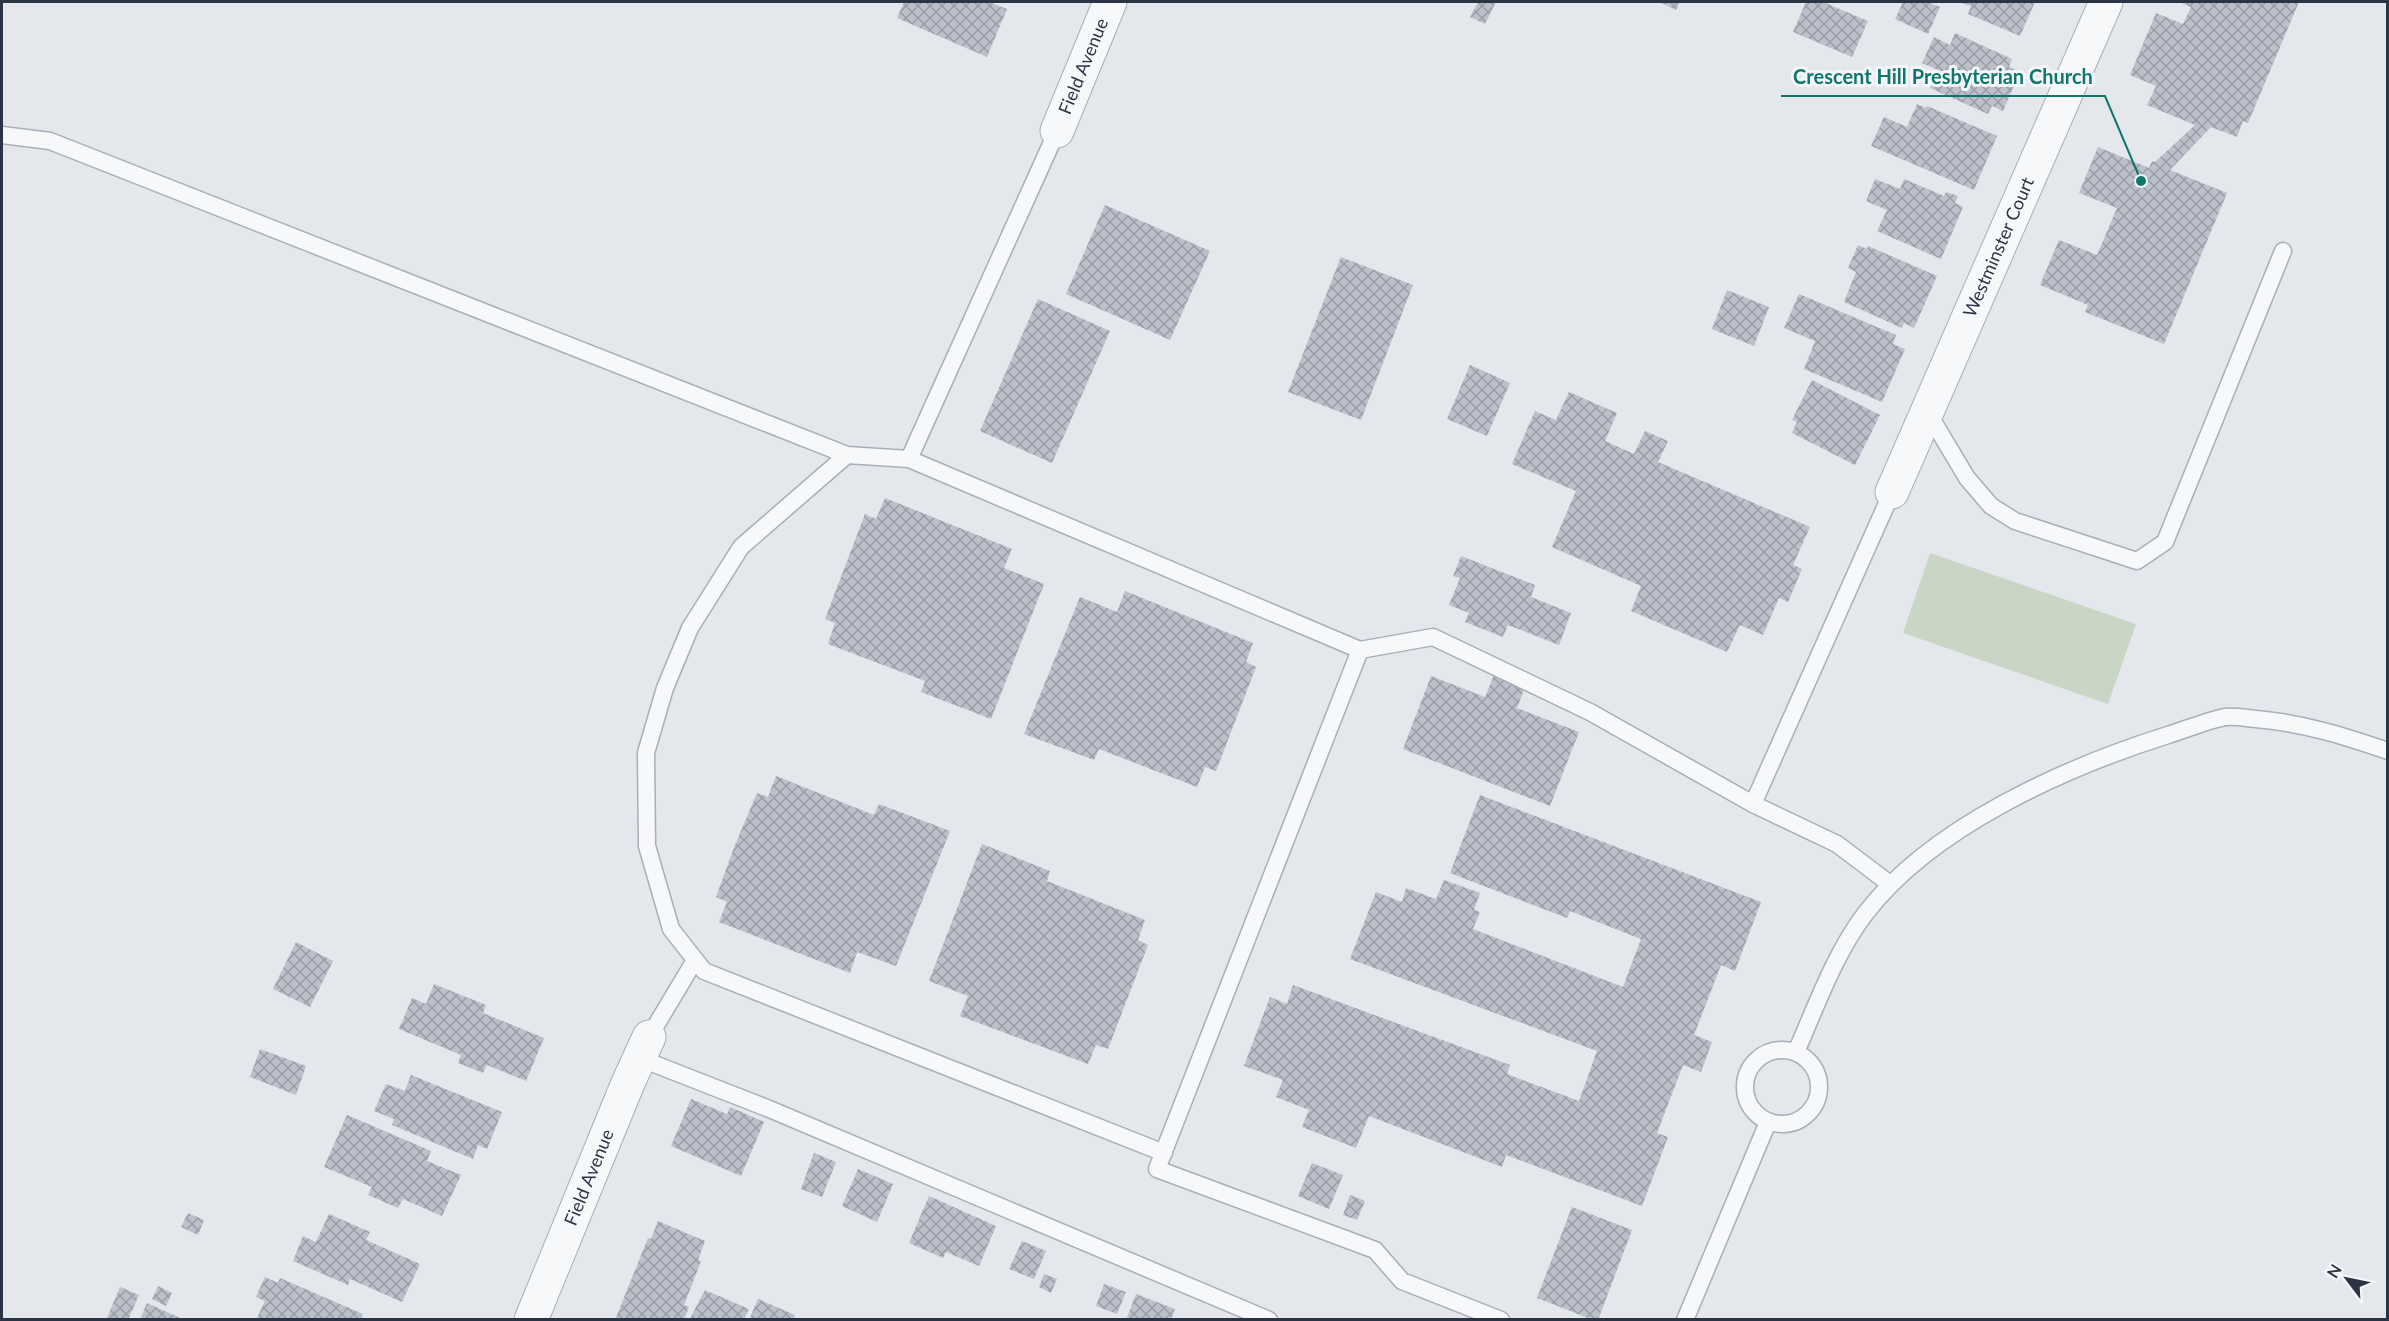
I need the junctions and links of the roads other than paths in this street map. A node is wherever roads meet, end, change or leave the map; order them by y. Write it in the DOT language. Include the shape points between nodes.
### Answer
graph roads {
  1 [pos="1110,2"];
  2 [pos="2106,2"];
  3 [pos="1057,131"];
  4 [pos="2,135"];
  5 [pos="2283,251"];
  6 [pos="1927,411"];
  7 [pos="847,455"];
  8 [pos="909,459"];
  9 [pos="1892,492"];
  10 [pos="1360,650"];
  11 [pos="2388,751"];
  12 [pos="1753,804"];
  13 [pos="1890,884"];
  14 [pos="695,960"];
  15 [pos="644,1048"];
  16 [pos="1796,1052"];
  17 [pos="1768,1122"];
  18 [pos="1164,1153"];
  19 [pos="531,1320"];
  20 [pos="1269,1320"];
  21 [pos="1501,1320"];
  22 [pos="1685,1320"];
  1 -- 3 [label="street, Field Avenue"];
  2 -- 6 [label="street, Westminster Court"];
  3 -- 8 [label="lane"];
  4 -- 7 [label="lane" via="50,141"];
  5 -- 6 [label="lane" via="2165,542 2137,561 2015,521 1991,506 1967,478"];
  6 -- 9 [label="street, Westminster Court"];
  7 -- 8 [label="lane"];
  7 -- 14 [label="lane" via="741,547 690,628 646,753 647,846 671,929"];
  8 -- 10 [label="lane"];
  9 -- 12 [label="lane"];
  10 -- 12 [label="lane" via="1433,637 1590,712"];
  10 -- 18 [label="lane"];
  11 -- 13 [label="lane" via="2335,732 2289,722 2226,717 2127,748 2010,798 1935,848"];
  12 -- 13 [label="lane" via="1837,844"];
  13 -- 16 [label="lane" via="1863,916 1837,962"];
  14 -- 15 [label="lane"];
  14 -- 18 [label="lane" via="704,971"];
  15 -- 19 [label="street, Field Avenue"];
  15 -- 20 [label="lane" via="767,1108"];
  16 -- 17 [label="lane" via="1768,1052 1755,1060 1747,1073 1747,1102"];
  16 -- 17 [label="lane" via="1809,1059 1817,1072 1817,1101 1809,1114 1797,1122"];
  17 -- 22 [label="lane"];
  18 -- 21 [label="lane" via="1157,1169 1375,1250 1402,1281"];
}
